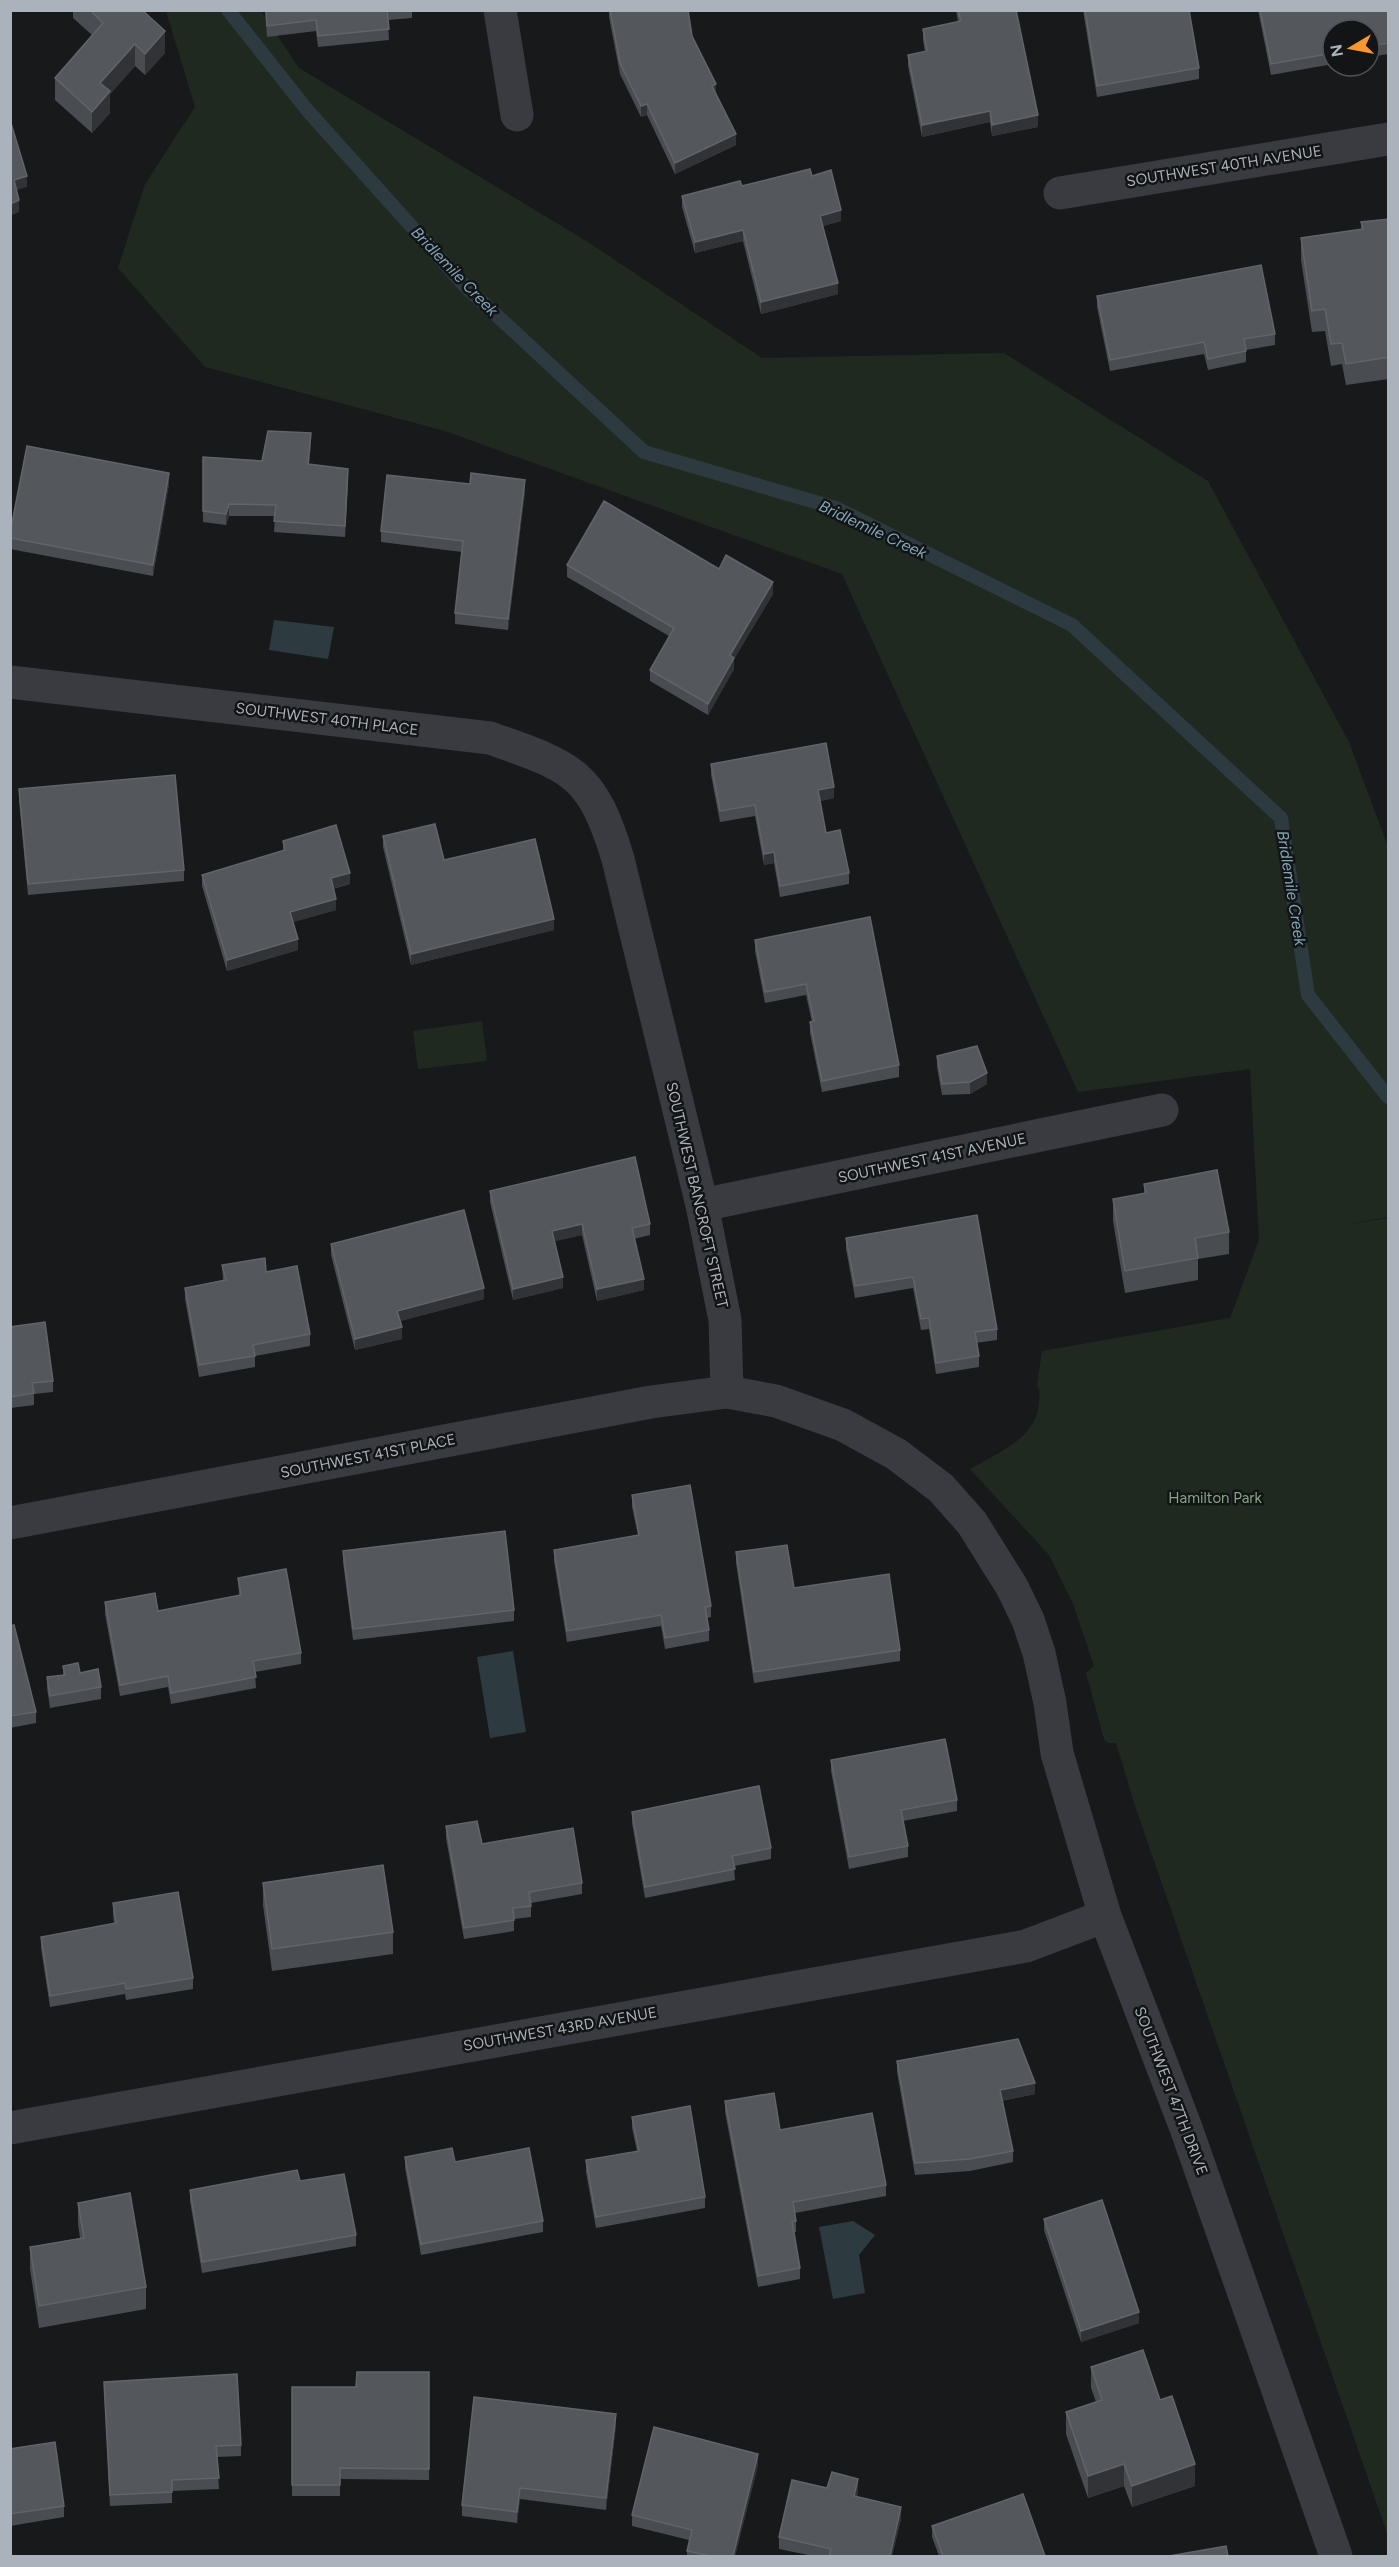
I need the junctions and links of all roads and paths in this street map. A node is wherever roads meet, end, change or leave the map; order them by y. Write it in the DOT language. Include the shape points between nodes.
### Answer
graph roads {
  1 [pos="500,10"];
  2 [pos="517,115"];
  3 [pos="1389,139"];
  4 [pos="1060,193"];
  5 [pos="10,682"];
  6 [pos="608,826"];
  7 [pos="1162,1110"];
  8 [pos="702,1205"];
  9 [pos="727,1392"];
  10 [pos="10,1524"];
  11 [pos="1105,1917"];
  12 [pos="10,2128"];
  13 [pos="1336,2556"];
  1 -- 2 [label="street"];
  3 -- 4 [label="street, SOUTHWEST 40TH AVENUE"];
  5 -- 6 [label="street, SOUTHWEST 40TH PLACE" via="490,738 550,759 576,775"];
  6 -- 8 [label="street, SOUTHWEST BANCROFT STREET"];
  7 -- 8 [label="street, SOUTHWEST 41ST AVENUE"];
  8 -- 9 [label="street, SOUTHWEST BANCROFT STREET" via="725,1320"];
  9 -- 10 [label="street, SOUTHWEST 41ST PLACE" via="651,1402"];
  9 -- 11 [label="street, SOUTHWEST 47TH DRIVE" via="776,1401 843,1425 896,1454 940,1488 972,1523 1028,1620 1050,1702 1057,1753"];
  11 -- 12 [label="street, SOUTHWEST 43RD AVENUE" via="1026,1946"];
  11 -- 13 [label="street, SOUTHWEST 47TH DRIVE" via="1186,2128"];
}
